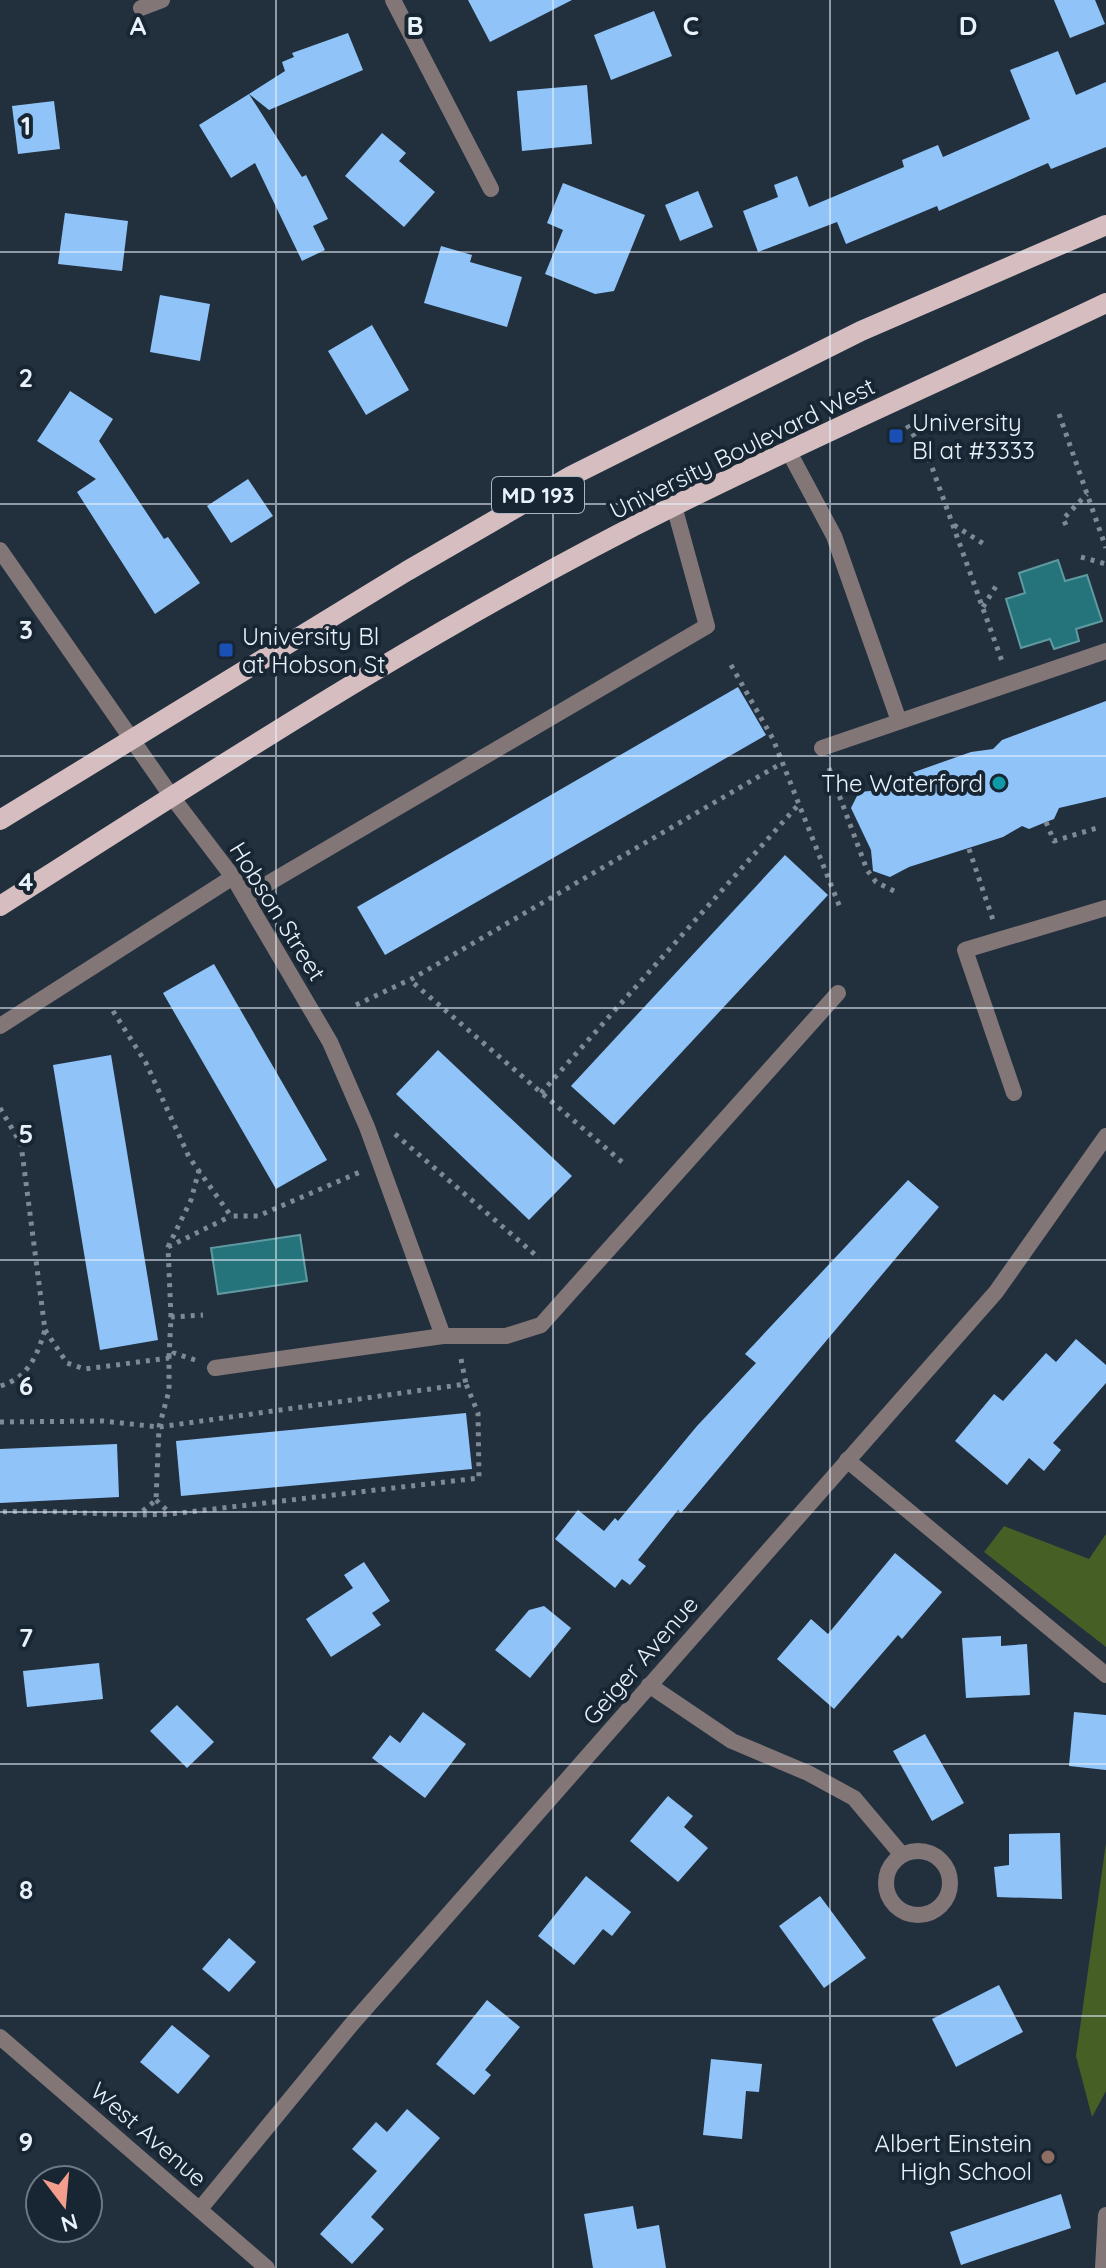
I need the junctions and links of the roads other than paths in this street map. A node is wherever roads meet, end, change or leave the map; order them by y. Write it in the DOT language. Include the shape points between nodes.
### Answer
graph roads {
  1 [pos="162,0"];
  2 [pos="393,0"];
  3 [pos="141,8"];
  4 [pos="491,189"];
  5 [pos="1106,225"];
  6 [pos="1106,303"];
  7 [pos="789,452"];
  8 [pos="674,506"];
  9 [pos="0,550"];
  10 [pos="1106,651"];
  11 [pos="899,721"];
  12 [pos="132,739"];
  13 [pos="822,748"];
  14 [pos="172,797"];
  15 [pos="0,820"];
  16 [pos="233,877"];
  17 [pos="245,897"];
  18 [pos="0,906"];
  19 [pos="1106,908"];
  20 [pos="838,993"];
  21 [pos="0,1026"];
  22 [pos="1014,1093"];
  23 [pos="1106,1136"];
  24 [pos="443,1336"];
  25 [pos="215,1368"];
  26 [pos="847,1460"];
  27 [pos="1106,1675"];
  28 [pos="649,1685"];
  29 [pos="902,1855"];
  30 [pos="0,2037"];
  31 [pos="200,2209"];
  32 [pos="1106,2215"];
  33 [pos="267,2268"];
  34 [pos="1103,2268"];
  1 -- 3 [label="street"];
  2 -- 4 [label="street"];
  5 -- 12 [label="main road, University Boulevard West / MD 193" via="861,331 571,476"];
  6 -- 7 [label="main road, University Boulevard West"];
  7 -- 8 [label="main road, University Boulevard West"];
  7 -- 11 [label="street" via="834,536"];
  8 -- 14 [label="main road, University Boulevard West" via="483,609"];
  8 -- 17 [label="street" via="707,626"];
  9 -- 12 [label="street, Hobson Street"];
  10 -- 11 [label="street"];
  11 -- 13 [label="street"];
  12 -- 14 [label="street, Hobson Street"];
  12 -- 15 [label="main road, University Boulevard West / MD 193"];
  14 -- 16 [label="street, Hobson Street"];
  14 -- 18 [label="main road, University Boulevard West"];
  16 -- 17 [label="street, Hobson Street"];
  16 -- 21 [label="street"];
  17 -- 24 [label="street, Hobson Street" via="330,1042 367,1127"];
  19 -- 22 [label="street" via="965,950"];
  20 -- 24 [label="street" via="541,1325 506,1336"];
  23 -- 26 [label="street, Geiger Avenue" via="996,1292"];
  24 -- 25 [label="street"];
  26 -- 27 [label="street"];
  26 -- 28 [label="street, Geiger Avenue"];
  28 -- 29 [label="street" via="732,1741 854,1798"];
  28 -- 31 [label="street, Geiger Avenue" via="351,2025"];
  29 -- 29 [label="street" via="888,1871 887,1892 899,1910 930,1913 946,1899 947,1869 932,1854"];
  30 -- 31 [label="street, West Avenue"];
  31 -- 33 [label="street, West Avenue"];
  32 -- 34 [label="street"];
}
